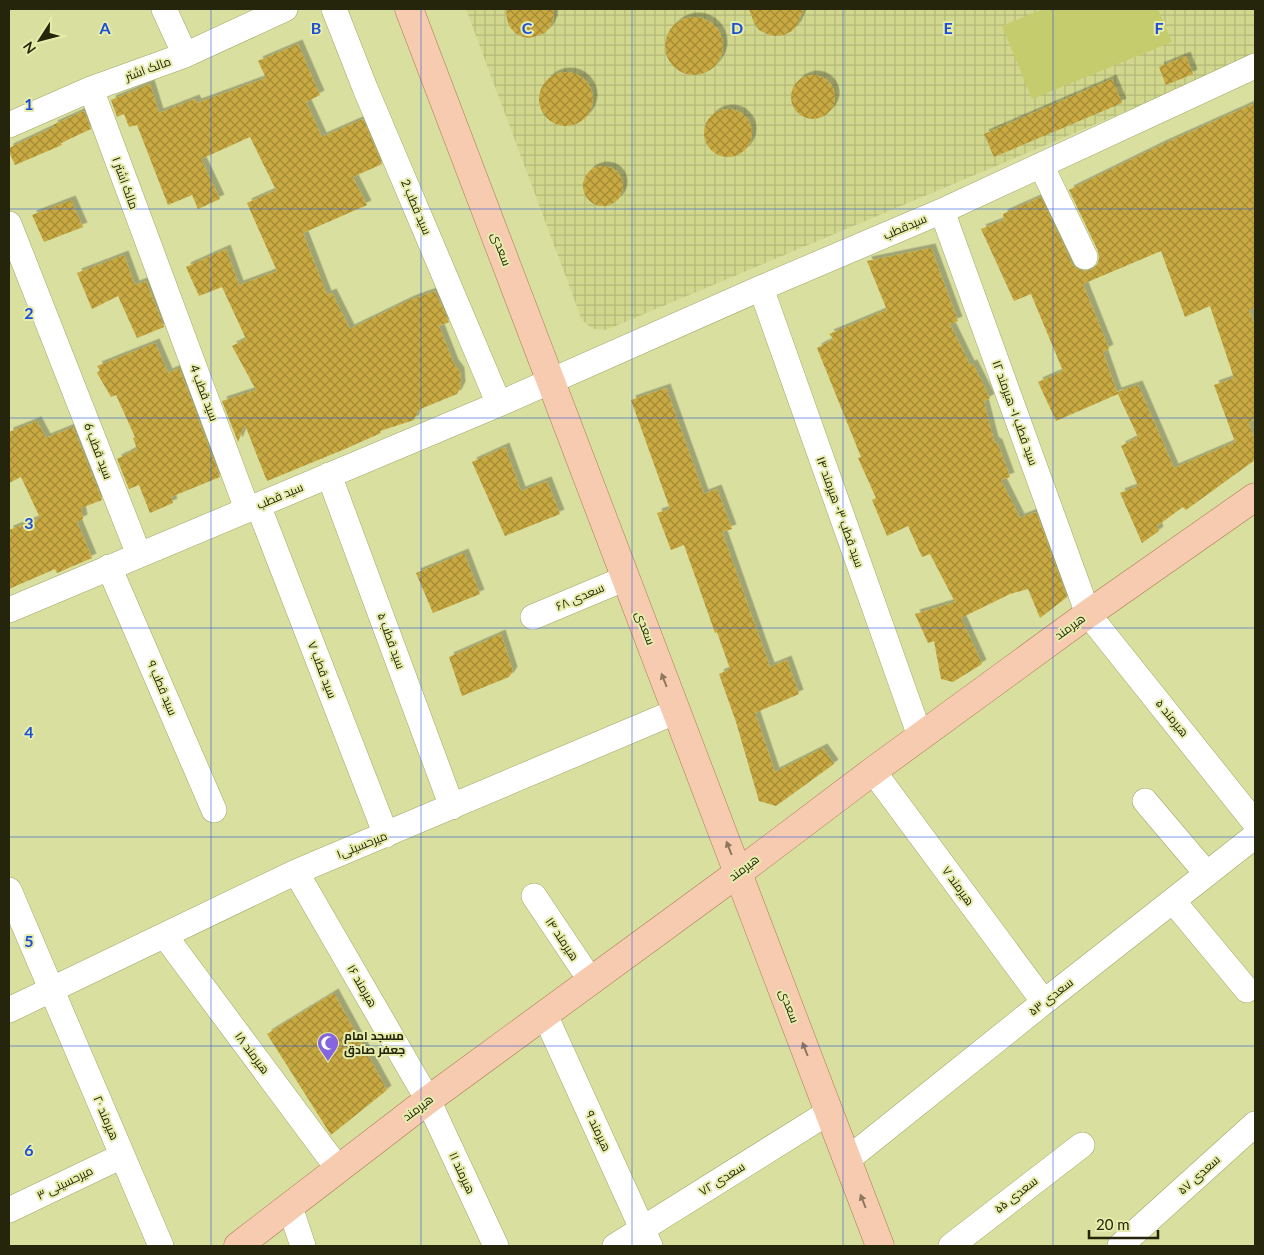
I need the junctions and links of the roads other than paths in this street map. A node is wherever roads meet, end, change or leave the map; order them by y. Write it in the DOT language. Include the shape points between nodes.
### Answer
graph roads {
  1 [pos="164,9"];
  2 [pos="285,9"];
  3 [pos="334,9"];
  4 [pos="410,9"];
  5 [pos="185,55"];
  6 [pos="1255,66"];
  7 [pos="91,89"];
  8 [pos="9,125"];
  9 [pos="1041,165"];
  10 [pos="942,211"];
  11 [pos="9,224"];
  12 [pos="1085,257"];
  13 [pos="160,277"];
  14 [pos="761,288"];
  15 [pos="551,381"];
  16 [pos="499,404"];
  17 [pos="329,475"];
  18 [pos="1255,497"];
  19 [pos="253,507"];
  20 [pos="139,555"];
  21 [pos="109,567"];
  22 [pos="626,578"];
  23 [pos="9,610"];
  24 [pos="1088,614"];
  25 [pos="534,617"];
  26 [pos="676,711"];
  27 [pos="920,736"];
  28 [pos="873,771"];
  29 [pos="1145,801"];
  30 [pos="452,807"];
  31 [pos="214,810"];
  32 [pos="1255,823"];
  33 [pos="386,835"];
  34 [pos="1255,836"];
  35 [pos="296,872"];
  36 [pos="738,873"];
  37 [pos="1207,874"];
  38 [pos="9,890"];
  39 [pos="534,896"];
  40 [pos="1173,901"];
  41 [pos="165,936"];
  42 [pos="591,982"];
  43 [pos="52,990"];
  44 [pos="1247,990"];
  45 [pos="1044,1002"];
  46 [pos="9,1010"];
  47 [pos="545,1016"];
  48 [pos="428,1100"];
  49 [pos="829,1112"];
  50 [pos="1255,1124"];
  51 [pos="1082,1144"];
  52 [pos="122,1156"];
  53 [pos="847,1160"];
  54 [pos="339,1170"];
  55 [pos="290,1207"];
  56 [pos="9,1210"];
  57 [pos="646,1237"];
  58 [pos="161,1246"];
  59 [pos="238,1246"];
  60 [pos="303,1246"];
  61 [pos="496,1246"];
  62 [pos="615,1246"];
  63 [pos="880,1246"];
  64 [pos="951,1246"];
  65 [pos="1120,1246"];
  1 -- 5 [label="street"];
  2 -- 5 [label="street, مالک اشتر"];
  3 -- 16 [label="street, سید قطب 2"];
  4 -- 15 [label="main road, سعدی"];
  5 -- 7 [label="street, مالک اشتر"];
  6 -- 9 [label="street, سیدقطب"];
  7 -- 8 [label="street, مالک اشتر"];
  7 -- 13 [label="street, مالک اشتر ۱"];
  9 -- 10 [label="street, سیدقطب"];
  9 -- 12 [label="street"];
  10 -- 14 [label="street, سیدقطب"];
  10 -- 24 [label="street, سید قطب ۱- هیرمند ۱۲"];
  11 -- 20 [label="street, سید قطب 6"];
  13 -- 19 [label="street, سید قطب 4"];
  14 -- 15 [label="street, سیدقطب"];
  14 -- 27 [label="street, سید قطب ۳- هیرمند ۱۴"];
  15 -- 16 [label="street, سید قطب"];
  15 -- 22 [label="main road, سعدی"];
  16 -- 17 [label="street, سید قطب"];
  17 -- 19 [label="street, سید قطب"];
  17 -- 30 [label="street, سید قطب ۵"];
  18 -- 24 [label="main road, هیرمند"];
  19 -- 20 [label="street, سید قطب"];
  19 -- 33 [label="street, سید قطب ۷"];
  20 -- 21 [label="street, سید قطب"];
  21 -- 23 [label="street, سید قطب"];
  21 -- 31 [label="street, سید قطب ۹"];
  22 -- 25 [label="street, سعدی ۶۸"];
  26 -- 22 [label="main road, سعدی, one-way"];
  24 -- 27 [label="main road, هیرمند"];
  24 -- 32 [label="street, هیرمند ۵"];
  26 -- 30 [label="street, میرحسینی۱"];
  36 -- 26 [label="main road, سعدی, one-way"];
  27 -- 28 [label="main road, هیرمند"];
  28 -- 36 [label="main road, هیرمند"];
  28 -- 45 [label="street, هیرمند ۷"];
  29 -- 37 [label="street"];
  30 -- 33 [label="street, میرحسینی۱"];
  33 -- 35 [label="street, میرحسینی۱"];
  34 -- 37 [label="street, سعدی ۵۳"];
  35 -- 41 [label="street, میرحسینی۱"];
  35 -- 48 [label="street, هیرمند ۱۶"];
  36 -- 42 [label="main road, هیرمند"];
  49 -- 36 [label="main road, سعدی, one-way"];
  37 -- 40 [label="street, سعدی ۵۳"];
  38 -- 43 [label="street, هیرمند ۲۰"];
  39 -- 42 [label="street, هیرمند ۱۴"];
  40 -- 44 [label="street"];
  40 -- 45 [label="street, سعدی ۵۳"];
  41 -- 43 [label="street, میرحسینی۱"];
  41 -- 54 [label="street, هیرمند ۱۸"];
  42 -- 47 [label="main road, هیرمند"];
  43 -- 46 [label="street, میرحسینی۱"];
  43 -- 52 [label="street, هیرمند ۲۰"];
  45 -- 53 [label="street, سعدی ۵۳"];
  47 -- 48 [label="main road, هیرمند"];
  47 -- 57 [label="street, هیرمند ۹"];
  48 -- 54 [label="main road, هیرمند"];
  48 -- 61 [label="street, هیرمند ۱۱"];
  49 -- 53 [label="main road, سعدی"];
  49 -- 57 [label="street, سعدی ۷۲"];
  50 -- 65 [label="street, سعدی ۵۷"];
  51 -- 64 [label="street, سعدی ۵۵"];
  52 -- 56 [label="street, میرحسینی ۳"];
  52 -- 58 [label="street, هیرمند ۲۰"];
  63 -- 53 [label="main road, سعدی, one-way"];
  54 -- 55 [label="main road, هیرمند"];
  55 -- 59 [label="main road, هیرمند"];
  55 -- 60 [label="street"];
  57 -- 62 [label="street, سعدی ۷۲"];
}
